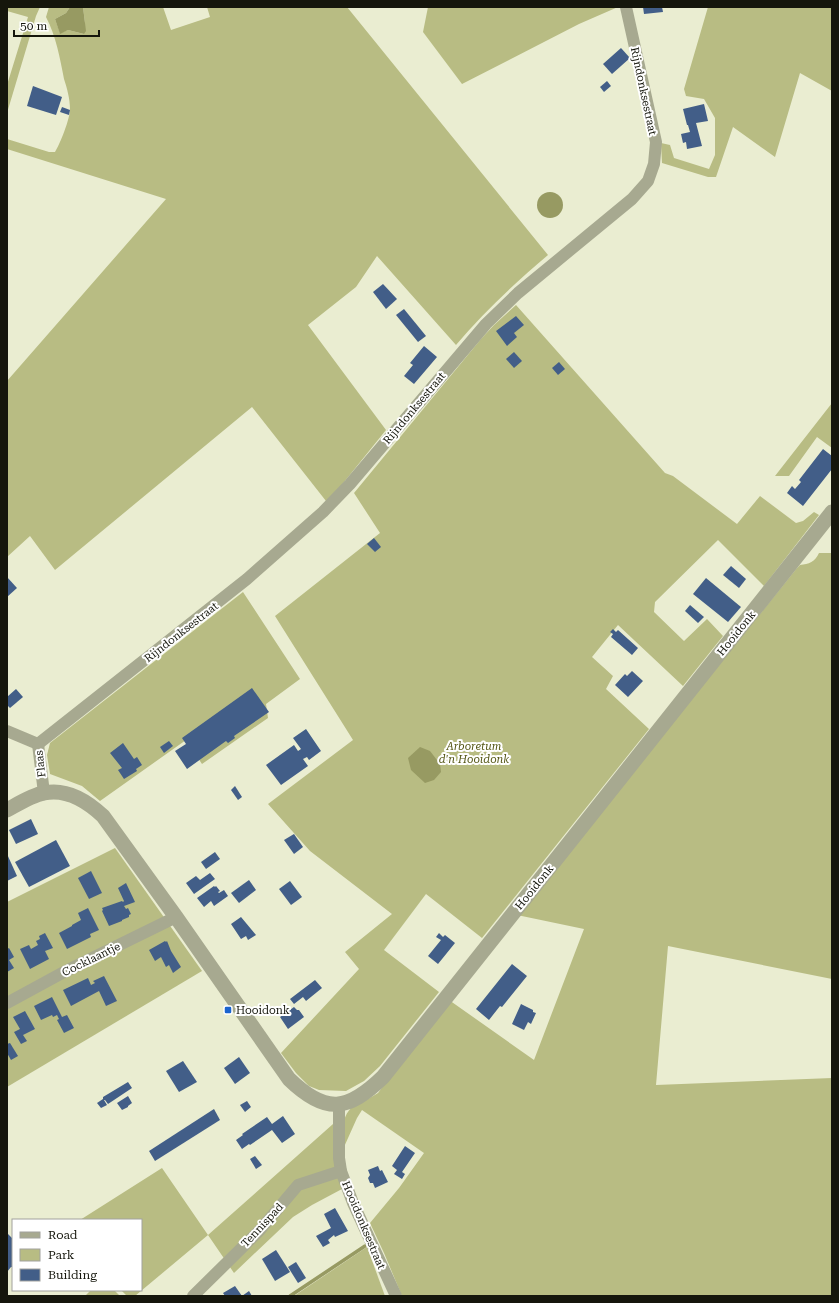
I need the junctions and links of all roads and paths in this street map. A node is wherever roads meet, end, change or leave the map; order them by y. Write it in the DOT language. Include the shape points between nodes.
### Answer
graph roads {
  1 [pos="626,7"];
  2 [pos="832,512"];
  3 [pos="7,731"];
  4 [pos="38,744"];
  5 [pos="44,793"];
  6 [pos="7,810"];
  7 [pos="176,917"];
  8 [pos="7,1003"];
  9 [pos="339,1104"];
  10 [pos="341,1171"];
  11 [pos="193,1296"];
  12 [pos="396,1296"];
  1 -- 4 [label="street, Rijndonksestraat" via="656,142 654,164 648,182 632,199 518,292 486,324 350,484 323,512 247,579"];
  2 -- 9 [label="street, Hooidonk" via="383,1077 360,1097 346,1104"];
  3 -- 4 [label="street, Flaas"];
  4 -- 5 [label="street, Flaas"];
  5 -- 6 [label="street"];
  5 -- 7 [label="street, Hooidonk" via="60,792 74,796 90,804 103,816"];
  7 -- 8 [label="street, Cocklaantje"];
  7 -- 9 [label="street, Hooidonk" via="289,1079 302,1092 316,1100"];
  9 -- 10 [label="street, Hooidonksestraat"];
  10 -- 11 [label="street, Tennispad" via="298,1185 260,1230"];
  10 -- 12 [label="street, Hooidonksestraat"];
}
